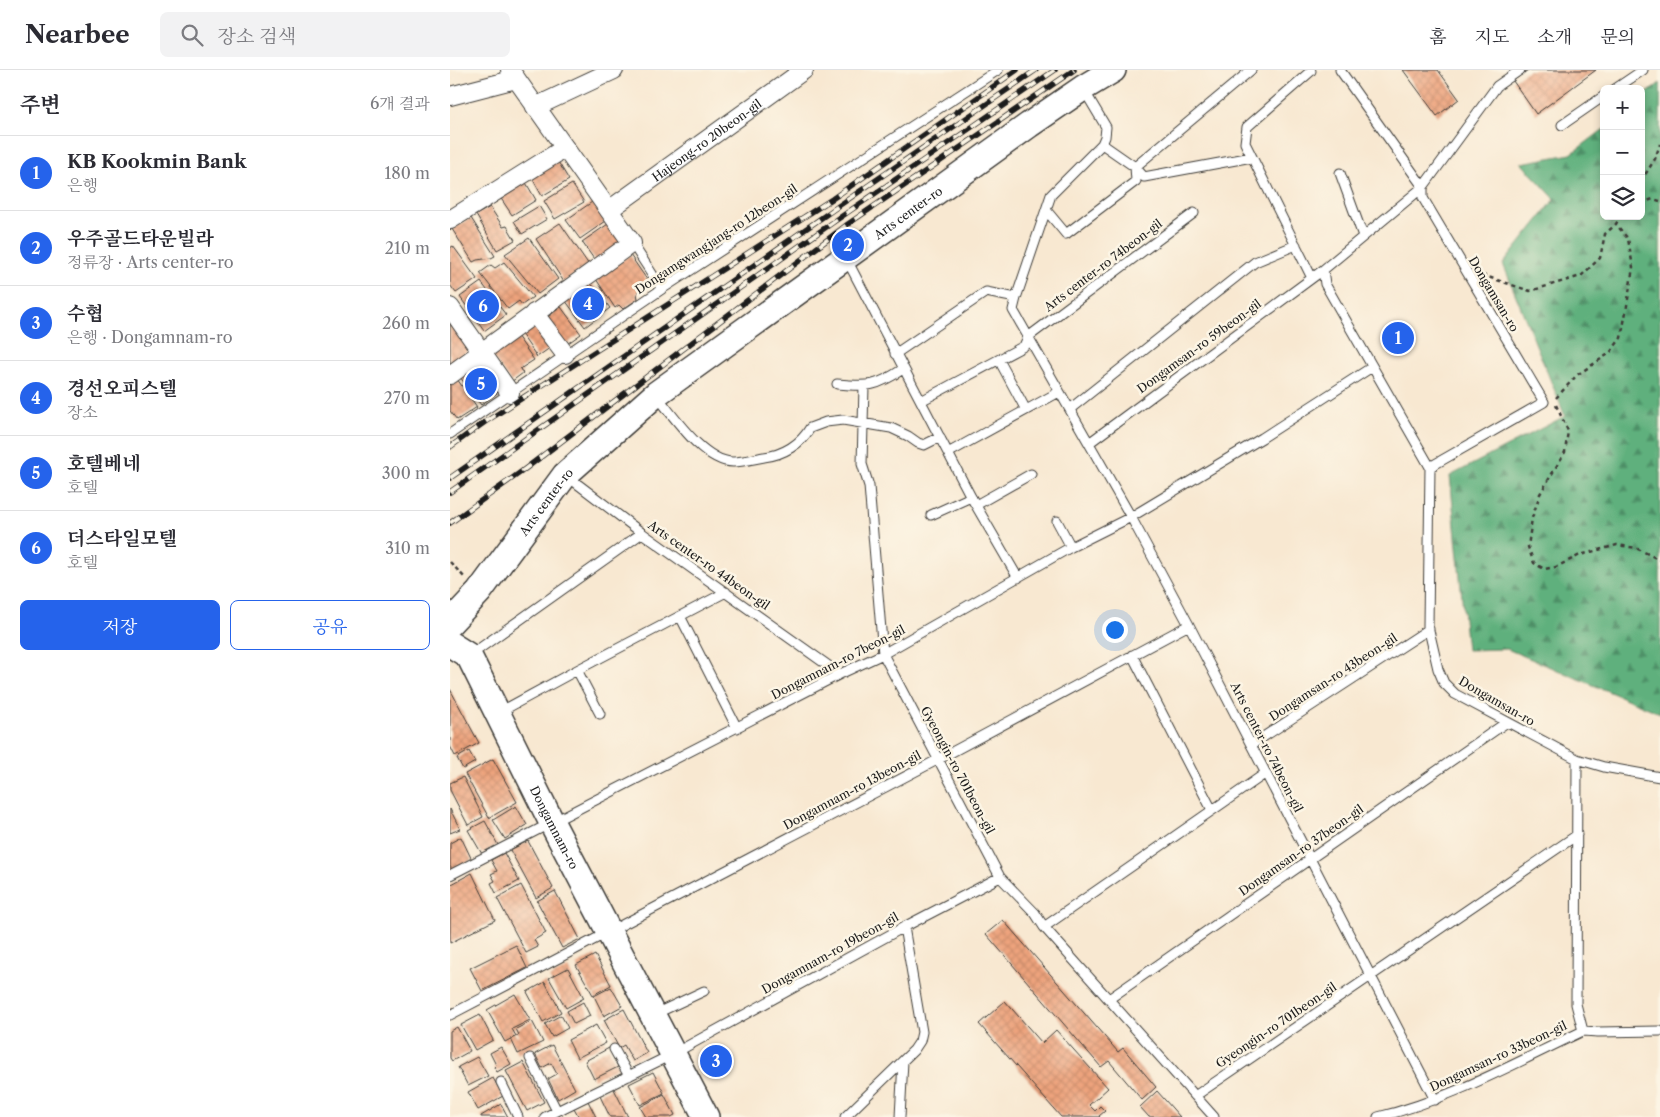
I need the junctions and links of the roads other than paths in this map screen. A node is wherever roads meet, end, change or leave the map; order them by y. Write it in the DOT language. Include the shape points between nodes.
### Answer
graph roads {
  1 [pos="614,70"];
  2 [pos="804,70"];
  3 [pos="998,70"];
  4 [pos="1113,70"];
  5 [pos="1251,70"];
  6 [pos="1340,70"];
  7 [pos="1520,70"];
  8 [pos="1643,70"];
  9 [pos="1311,71"];
  10 [pos="513,74"];
  11 [pos="1621,85"];
  12 [pos="1083,88"];
  13 [pos="450,96"];
  14 [pos="1600,99"];
  15 [pos="536,107"];
  16 [pos="1562,125"];
  17 [pos="1102,144"];
  18 [pos="565,148"];
  19 [pos="1252,157"];
  20 [pos="1135,166"];
  21 [pos="1340,173"];
  22 [pos="1423,187"];
  23 [pos="609,210"];
  24 [pos="1046,210"];
  25 [pos="1194,213"];
  26 [pos="450,220"];
  27 [pos="1364,236"];
  28 [pos="632,243"];
  29 [pos="1296,245"];
  30 [pos="846,258"];
  31 [pos="1323,270"];
  32 [pos="1312,278"];
  33 [pos="662,289"];
  34 [pos="1016,298"];
  35 [pos="450,307"];
  36 [pos="534,313"];
  37 [pos="1028,337"];
  38 [pos="481,351"];
  39 [pos="566,354"];
  40 [pos="896,354"];
  41 [pos="999,360"];
  42 [pos="1372,367"];
  43 [pos="903,368"];
  44 [pos="450,375"];
  45 [pos="837,384"];
  46 [pos="864,386"];
  47 [pos="1059,392"];
  48 [pos="510,393"];
  49 [pos="656,394"];
  50 [pos="921,401"];
  51 [pos="1070,409"];
  52 [pos="1026,410"];
  53 [pos="863,424"];
  54 [pos="450,434"];
  55 [pos="940,437"];
  56 [pos="1089,443"];
  57 [pos="948,453"];
  58 [pos="1430,467"];
  59 [pos="1031,474"];
  60 [pos="566,475"];
  61 [pos="974,501"];
  62 [pos="930,515"];
  63 [pos="1132,517"];
  64 [pos="1057,521"];
  65 [pos="642,533"];
  66 [pos="1071,547"];
  67 [pos="1018,578"];
  68 [pos="726,592"];
  69 [pos="680,616"];
  70 [pos="450,622"];
  71 [pos="1189,625"];
  72 [pos="1429,629"];
  73 [pos="459,650"];
  74 [pos="882,654"];
  75 [pos="1132,655"];
  76 [pos="577,670"];
  77 [pos="840,674"];
  78 [pos="496,714"];
  79 [pos="600,714"];
  80 [pos="1507,722"];
  81 [pos="737,728"];
  82 [pos="1251,745"];
  83 [pos="939,759"];
  84 [pos="1577,759"];
  85 [pos="1266,773"];
  86 [pos="1660,777"];
  87 [pos="1212,810"];
  88 [pos="552,823"];
  89 [pos="1577,835"];
  90 [pos="1310,859"];
  91 [pos="450,875"];
  92 [pos="1000,877"];
  93 [pos="904,927"];
  94 [pos="1044,927"];
  95 [pos="609,932"];
  96 [pos="1371,976"];
  97 [pos="704,991"];
  98 [pos="1109,999"];
  99 [pos="450,1015"];
  100 [pos="653,1016"];
  101 [pos="1583,1031"];
  102 [pos="1660,1031"];
  103 [pos="614,1049"];
  104 [pos="673,1054"];
  105 [pos="530,1058"];
  106 [pos="903,1061"];
  107 [pos="629,1076"];
  108 [pos="501,1082"];
  109 [pos="1195,1096"];
  110 [pos="1435,1100"];
  111 [pos="557,1111"];
  112 [pos="518,1117"];
  113 [pos="545,1117"];
  114 [pos="706,1117"];
  115 [pos="845,1117"];
  116 [pos="900,1117"];
  117 [pos="1214,1117"];
  118 [pos="1378,1117"];
  1 -- 15 [label="street"];
  2 -- 23 [label="street, Hajeong-ro 20beon-gil"];
  3 -- 33 [label="lane, Dongamgwangjang-ro 12beon-gil"];
  4 -- 12 [label="street, Arts center-ro"];
  5 -- 20 [label="lane"];
  6 -- 22 [label="lane, Dongamsan-ro"];
  7 -- 22 [label="lane" via="1497,86"];
  8 -- 11 [label="lane"];
  9 -- 19 [label="lane" via="1247,127 1245,143"];
  10 -- 13 [label="street"];
  10 -- 15 [label="street"];
  12 -- 17 [label="lane" via="1106,127"];
  12 -- 30 [label="street, Arts center-ro"];
  14 -- 16 [label="lane"];
  15 -- 18 [label="street"];
  17 -- 20 [label="lane"];
  17 -- 24 [label="lane, Arts center-ro 74beon-gil" via="1051,195"];
  18 -- 23 [label="street"];
  18 -- 26 [label="street"];
  19 -- 20 [label="lane" via="1144,177"];
  19 -- 29 [label="lane"];
  20 -- 24 [label="lane" via="1136,181 1066,234"];
  21 -- 27 [label="lane"];
  22 -- 27 [label="lane"];
  22 -- 58 [label="lane, Dongamsan-ro" via="1423,198 1544,402"];
  23 -- 28 [label="street"];
  24 -- 34 [label="lane, Arts center-ro 74beon-gil"];
  25 -- 37 [label="lane, Arts center-ro 74beon-gil"];
  27 -- 31 [label="lane"];
  28 -- 33 [label="lane"];
  28 -- 36 [label="street"];
  29 -- 32 [label="lane"];
  29 -- 51 [label="lane" via="1255,262"];
  30 -- 40 [label="lane"];
  30 -- 49 [label="street, Arts center-ro"];
  31 -- 32 [label="lane, Dongamsan-ro 59beon-gil"];
  31 -- 42 [label="lane" via="1326,284"];
  32 -- 56 [label="lane, Dongamsan-ro 59beon-gil"];
  33 -- 39 [label="lane, Dongamgwangjang-ro 12beon-gil"];
  34 -- 37 [label="lane, Arts center-ro 74beon-gil" via="1013,310"];
  34 -- 40 [label="lane" via="986,292"];
  35 -- 38 [label="street"];
  36 -- 38 [label="street"];
  36 -- 39 [label="street"];
  37 -- 41 [label="lane" via="1024,346"];
  37 -- 47 [label="lane, Arts center-ro 74beon-gil"];
  38 -- 44 [label="street"];
  38 -- 48 [label="street"];
  39 -- 48 [label="lane, Dongamgwangjang-ro 12beon-gil"];
  40 -- 43 [label="lane"];
  41 -- 50 [label="lane"];
  41 -- 52 [label="lane"];
  42 -- 58 [label="lane"];
  42 -- 63 [label="lane, Dongamnam-ro 7beon-gil"];
  43 -- 46 [label="lane" via="885,381"];
  43 -- 50 [label="lane"];
  45 -- 46 [label="lane"];
  46 -- 53 [label="lane, Gyeongin-ro 701beon-gil"];
  47 -- 51 [label="lane, Arts center-ro 74beon-gil"];
  47 -- 52 [label="lane"];
  48 -- 54 [label="lane, Dongamgwangjang-ro 12beon-gil"];
  49 -- 53 [label="lane" via="692,439 710,454 732,462 771,456 791,448 810,428 826,422 843,420"];
  49 -- 60 [label="street, Arts center-ro"];
  50 -- 55 [label="lane"];
  51 -- 56 [label="lane, Arts center-ro 74beon-gil"];
  52 -- 57 [label="lane"];
  53 -- 55 [label="lane" via="891,428 924,445"];
  53 -- 74 [label="lane, Gyeongin-ro 701beon-gil" via="862,464 870,486"];
  55 -- 57 [label="lane"];
  56 -- 63 [label="lane, Arts center-ro 74beon-gil"];
  57 -- 61 [label="lane"];
  58 -- 72 [label="lane, Dongamsan-ro"];
  59 -- 61 [label="lane"];
  60 -- 65 [label="lane, Arts center-ro 44beon-gil"];
  60 -- 70 [label="street, Arts center-ro" via="478,592"];
  61 -- 62 [label="lane"];
  61 -- 67 [label="lane"];
  63 -- 66 [label="lane, Dongamnam-ro 7beon-gil"];
  63 -- 71 [label="lane, Arts center-ro 74beon-gil"];
  64 -- 66 [label="lane"];
  65 -- 68 [label="lane, Arts center-ro 44beon-gil"];
  65 -- 73 [label="lane"];
  66 -- 67 [label="lane, Dongamnam-ro 7beon-gil"];
  67 -- 74 [label="lane, Dongamnam-ro 7beon-gil"];
  68 -- 69 [label="lane"];
  68 -- 77 [label="lane, Arts center-ro 44beon-gil"];
  69 -- 76 [label="lane"];
  69 -- 81 [label="lane"];
  71 -- 75 [label="lane, Dongamnam-ro 13beon-gil"];
  71 -- 82 [label="lane, Arts center-ro 74beon-gil"];
  72 -- 80 [label="lane, Dongamsan-ro" via="1444,683 1455,694"];
  72 -- 82 [label="lane, Dongamsan-ro 43beon-gil"];
  73 -- 78 [label="street, Dongamnam-ro"];
  74 -- 77 [label="lane, Dongamnam-ro 7beon-gil"];
  74 -- 83 [label="lane, Gyeongin-ro 701beon-gil"];
  75 -- 83 [label="lane, Dongamnam-ro 13beon-gil"];
  75 -- 87 [label="lane"];
  76 -- 78 [label="lane"];
  76 -- 79 [label="lane"];
  77 -- 81 [label="lane, Dongamnam-ro 7beon-gil"];
  78 -- 88 [label="street, Dongamnam-ro"];
  80 -- 84 [label="lane, Dongamsan-ro"];
  80 -- 90 [label="lane, Dongamsan-ro 37beon-gil"];
  81 -- 88 [label="lane, Dongamnam-ro 7beon-gil"];
  82 -- 85 [label="lane, Arts center-ro 74beon-gil"];
  83 -- 92 [label="lane, Gyeongin-ro 701beon-gil"];
  83 -- 95 [label="lane, Dongamnam-ro 13beon-gil"];
  84 -- 86 [label="lane, Dongamsan-ro"];
  84 -- 89 [label="lane, Dongamsan-ro 33beon-gil"];
  85 -- 87 [label="lane"];
  85 -- 90 [label="lane, Arts center-ro 74beon-gil"];
  87 -- 94 [label="lane"];
  88 -- 91 [label="lane, Dongamnam-ro 7beon-gil"];
  88 -- 95 [label="street, Dongamnam-ro"];
  89 -- 96 [label="lane"];
  89 -- 101 [label="lane, Dongamsan-ro 33beon-gil" via="1576,1004"];
  90 -- 96 [label="lane, Arts center-ro 74beon-gil"];
  90 -- 98 [label="lane, Dongamsan-ro 37beon-gil"];
  92 -- 93 [label="lane, Dongamnam-ro 19beon-gil"];
  92 -- 94 [label="lane, Gyeongin-ro 701beon-gil"];
  93 -- 104 [label="lane, Dongamnam-ro 19beon-gil"];
  93 -- 106 [label="lane" via="922,1032 920,1041"];
  94 -- 98 [label="lane, Gyeongin-ro 701beon-gil"];
  95 -- 99 [label="lane, Dongamnam-ro 13beon-gil"];
  95 -- 100 [label="street, Dongamnam-ro"];
  96 -- 109 [label="lane, Gyeongin-ro 701beon-gil"];
  96 -- 110 [label="lane, Arts center-ro 74beon-gil"];
  97 -- 100 [label="lane"];
  98 -- 109 [label="lane, Gyeongin-ro 701beon-gil"];
  100 -- 104 [label="street, Dongamnam-ro"];
  101 -- 102 [label="lane"];
  101 -- 110 [label="lane, Dongamsan-ro 33beon-gil"];
  103 -- 107 [label="lane"];
  104 -- 107 [label="lane, Dongamnam-ro 19beon-gil"];
  104 -- 114 [label="street, Dongamnam-ro"];
  105 -- 111 [label="lane"];
  106 -- 115 [label="lane"];
  106 -- 116 [label="lane"];
  107 -- 111 [label="lane, Dongamnam-ro 19beon-gil"];
  108 -- 112 [label="lane"];
  109 -- 117 [label="lane, Gyeongin-ro 701beon-gil"];
  110 -- 118 [label="lane, Dongamsan-ro 33beon-gil"];
  111 -- 113 [label="lane, Dongamnam-ro 19beon-gil"];
}
